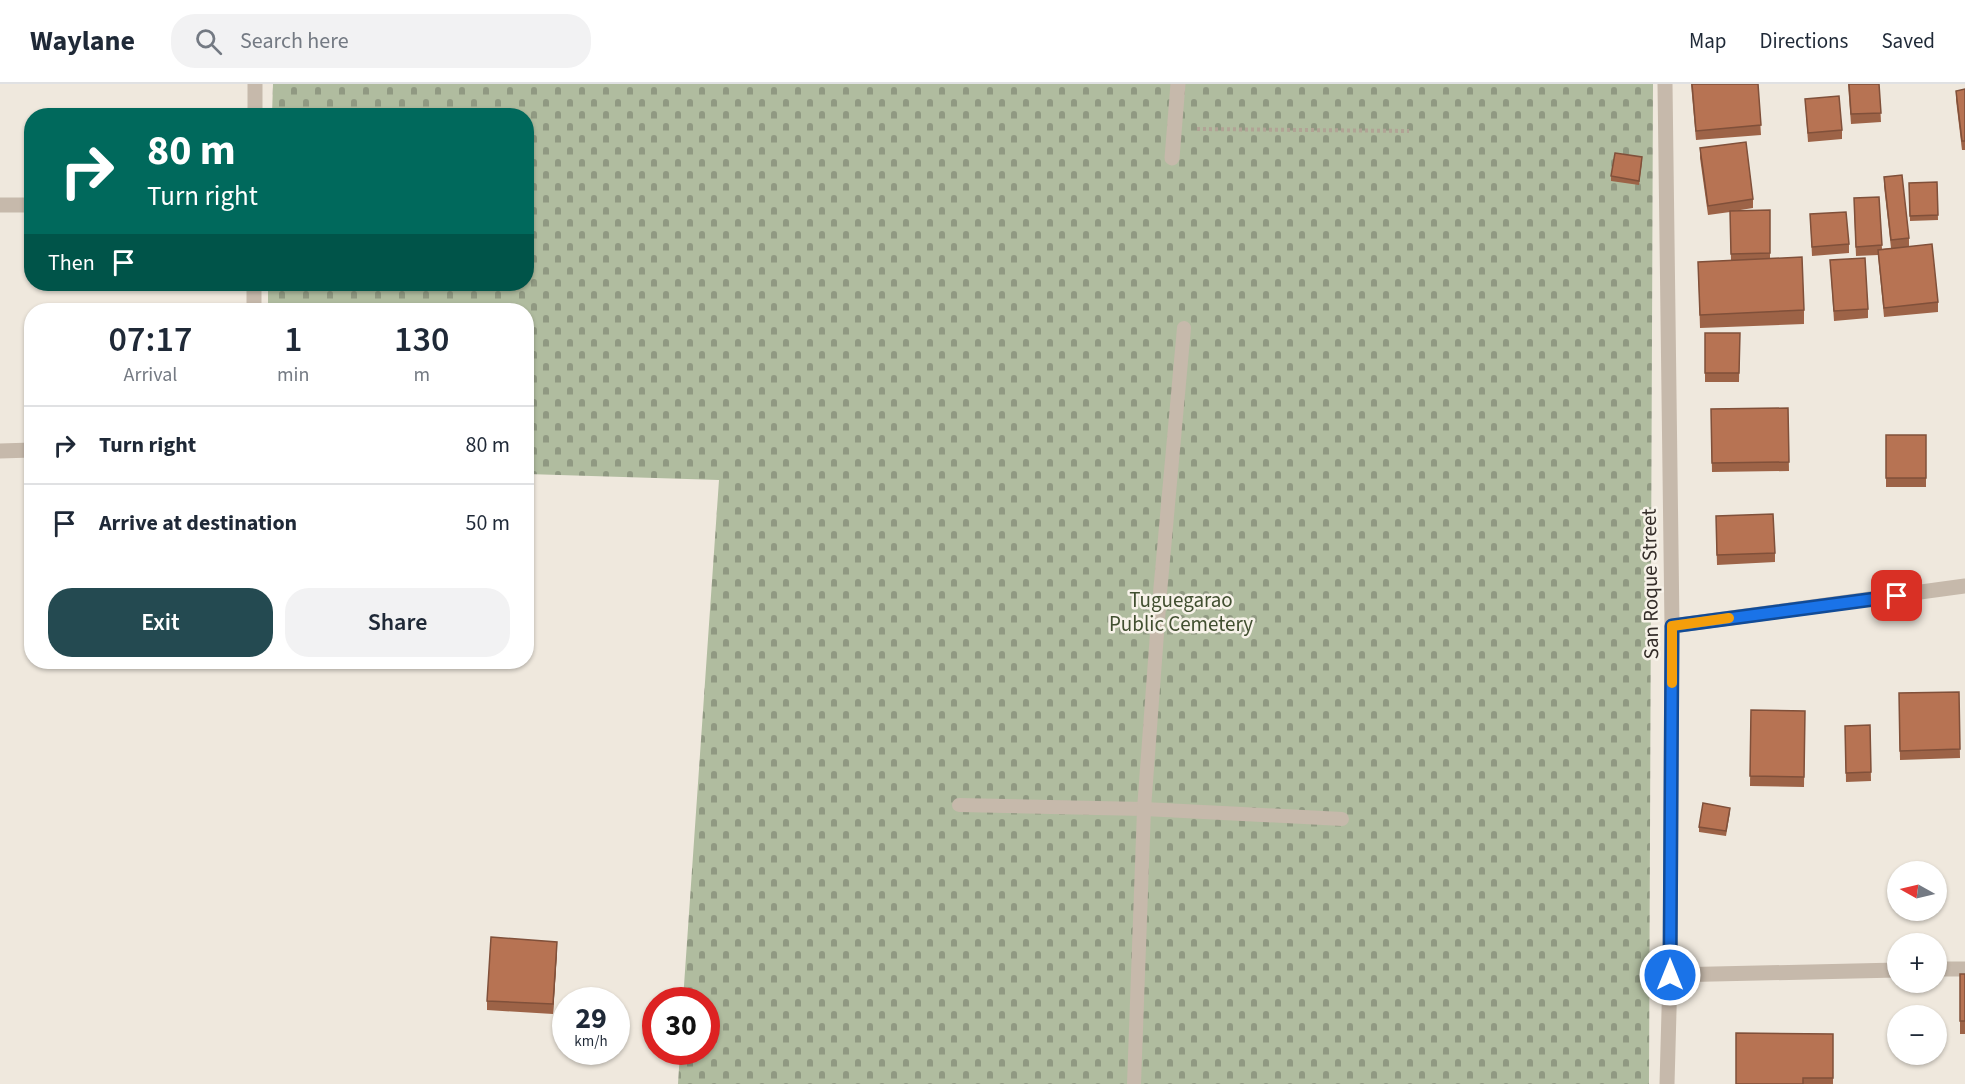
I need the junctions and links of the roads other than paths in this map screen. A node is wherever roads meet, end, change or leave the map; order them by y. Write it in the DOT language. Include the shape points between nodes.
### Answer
graph roads {
  1 [pos="255,84"];
  2 [pos="1178,84"];
  3 [pos="1665,84"];
  4 [pos="255,108"];
  5 [pos="1172,158"];
  6 [pos="0,204"];
  7 [pos="24,205"];
  8 [pos="1184,328"];
  9 [pos="24,450"];
  10 [pos="0,451"];
  11 [pos="1965,586"];
  12 [pos="1672,626"];
  13 [pos="959,805"];
  14 [pos="1144,809"];
  15 [pos="1342,819"];
  16 [pos="1947,969"];
  17 [pos="1965,969"];
  18 [pos="1887,970"];
  19 [pos="1670,975"];
  20 [pos="1134,1084"];
  21 [pos="1667,1084"];
  1 -- 4 [label="street"];
  2 -- 5 [label="street"];
  3 -- 12 [label="street, San Roque Street"];
  6 -- 7 [label="street"];
  8 -- 14 [label="lane"];
  9 -- 10 [label="street"];
  11 -- 12 [label="street"];
  12 -- 19 [label="street, San Roque Street"];
  13 -- 14 [label="lane"];
  14 -- 15 [label="lane"];
  14 -- 20 [label="lane"];
  16 -- 17 [label="street"];
  18 -- 19 [label="street"];
  19 -- 21 [label="street, San Roque Street"];
}
